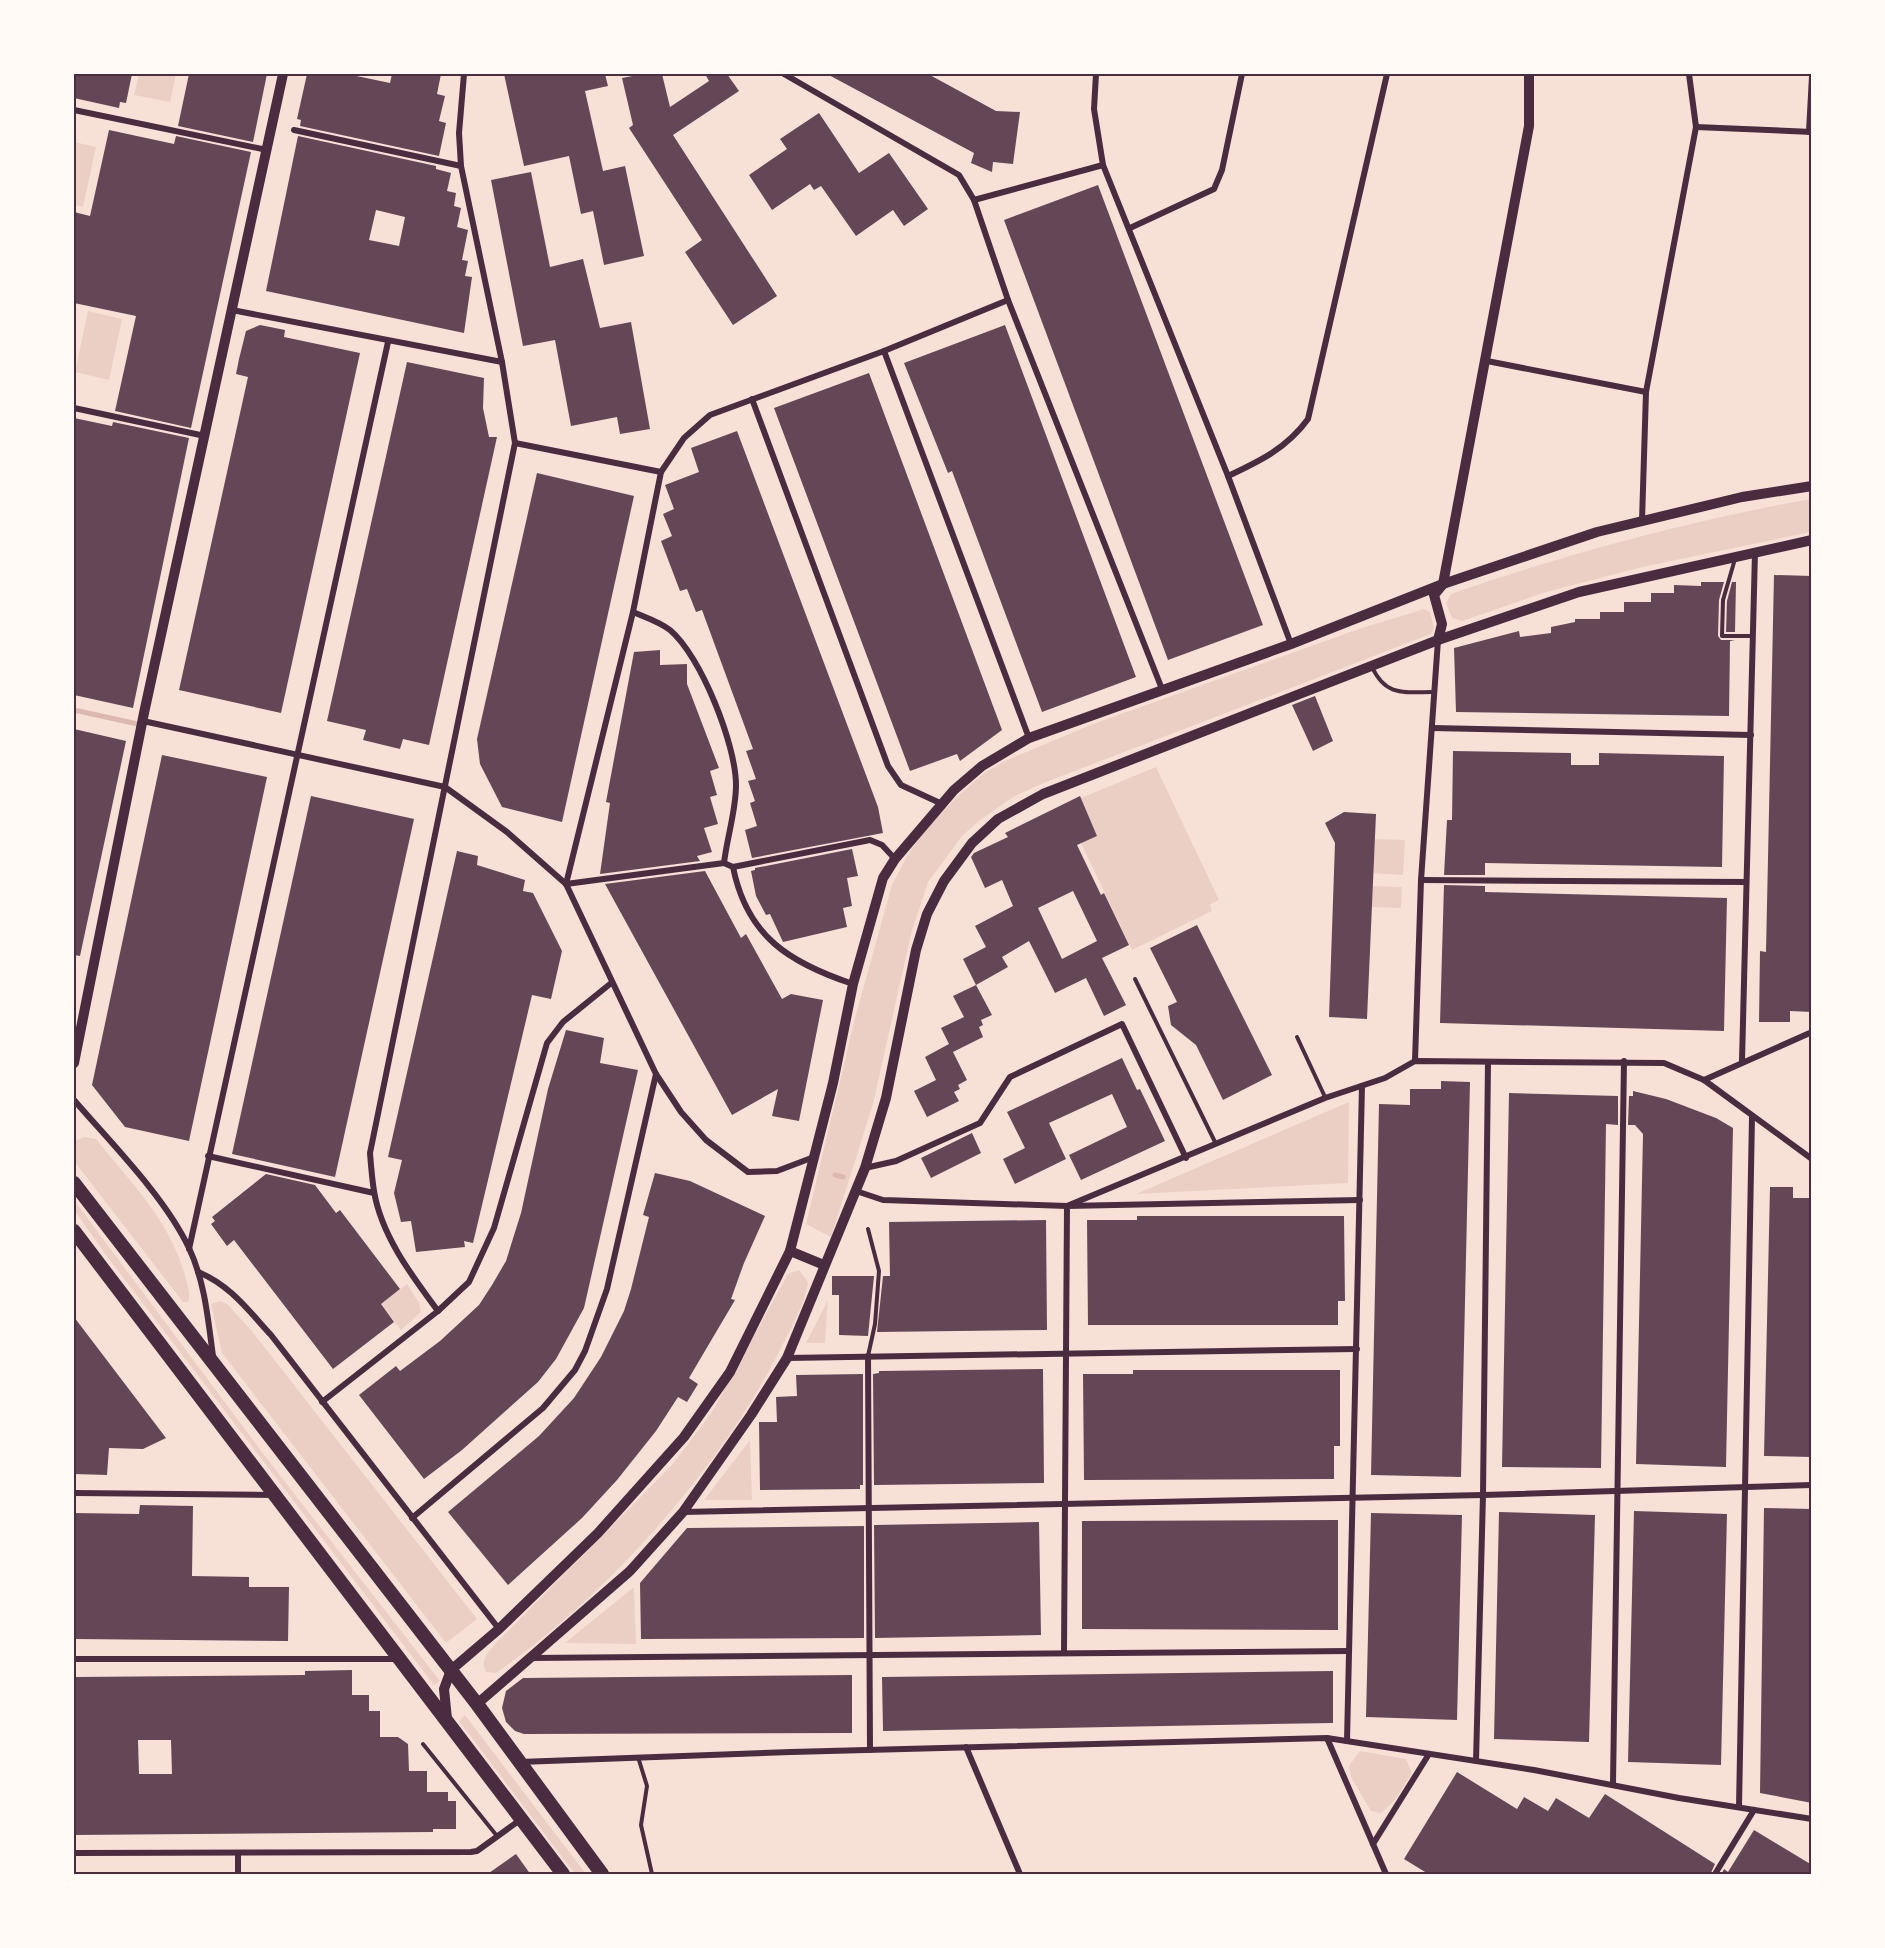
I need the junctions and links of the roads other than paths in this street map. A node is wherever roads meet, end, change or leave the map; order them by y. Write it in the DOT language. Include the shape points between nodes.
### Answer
graph roads {
  1 [pos="284,74"];
  2 [pos="464,74"];
  3 [pos="784,74"];
  4 [pos="1096,74"];
  5 [pos="1242,74"];
  6 [pos="1387,74"];
  7 [pos="1529,74"];
  8 [pos="1689,74"];
  9 [pos="1812,76"];
  10 [pos="74,110"];
  11 [pos="1696,127"];
  12 [pos="294,130"];
  13 [pos="1810,132"];
  14 [pos="267,150"];
  15 [pos="1103,165"];
  16 [pos="461,166"];
  17 [pos="974,200"];
  18 [pos="1130,228"];
  19 [pos="1008,300"];
  20 [pos="232,310"];
  21 [pos="388,342"];
  22 [pos="884,351"];
  23 [pos="1487,361"];
  24 [pos="502,362"];
  25 [pos="1646,392"];
  26 [pos="752,399"];
  27 [pos="74,408"];
  28 [pos="205,436"];
  29 [pos="515,443"];
  30 [pos="662,472"];
  31 [pos="1228,476"];
  32 [pos="1812,486"];
  33 [pos="1642,521"];
  34 [pos="1812,540"];
  35 [pos="1755,551"];
  36 [pos="1736,555"];
  37 [pos="1443,584"];
  38 [pos="633,612"];
  39 [pos="1753,636"];
  40 [pos="1438,640"];
  41 [pos="1291,644"];
  42 [pos="1372,666"];
  43 [pos="1162,688"];
  44 [pos="1434,692"];
  45 [pos="143,721"];
  46 [pos="1432,728"];
  47 [pos="1751,735"];
  48 [pos="1029,738"];
  49 [pos="298,755"];
  50 [pos="445,787"];
  51 [pos="940,803"];
  52 [pos="895,859"];
  53 [pos="724,863"];
  54 [pos="733,867"];
  55 [pos="1421,880"];
  56 [pos="1746,882"];
  57 [pos="566,884"];
  58 [pos="1135,980"];
  59 [pos="610,984"];
  60 [pos="853,984"];
  61 [pos="1812,1032"];
  62 [pos="1297,1037"];
  63 [pos="1416,1061"];
  64 [pos="1624,1061"];
  65 [pos="1742,1061"];
  66 [pos="1488,1062"];
  67 [pos="74,1063"];
  68 [pos="656,1074"];
  69 [pos="1704,1080"];
  70 [pos="1362,1086"];
  71 [pos="1325,1098"];
  72 [pos="74,1100"];
  73 [pos="1752,1117"];
  74 [pos="1216,1145"];
  75 [pos="208,1156"];
  76 [pos="814,1156"];
  77 [pos="1186,1158"];
  78 [pos="1812,1159"];
  79 [pos="864,1168"];
  80 [pos="74,1183"];
  81 [pos="374,1193"];
  82 [pos="855,1195"];
  83 [pos="1360,1200"];
  84 [pos="1067,1206"];
  85 [pos="868,1228"];
  86 [pos="74,1231"];
  87 [pos="74,1242"];
  88 [pos="189,1249"];
  89 [pos="790,1251"];
  90 [pos="93,1255"];
  91 [pos="824,1265"];
  92 [pos="198,1272"];
  93 [pos="438,1311"];
  94 [pos="1357,1349"];
  95 [pos="1066,1352"];
  96 [pos="868,1356"];
  97 [pos="787,1358"];
  98 [pos="213,1364"];
  99 [pos="322,1402"];
  100 [pos="1812,1485"];
  101 [pos="1747,1487"];
  102 [pos="1617,1490"];
  103 [pos="74,1493"];
  104 [pos="276,1495"];
  105 [pos="1483,1495"];
  106 [pos="1354,1498"];
  107 [pos="1063,1504"];
  108 [pos="869,1508"];
  109 [pos="683,1512"];
  110 [pos="412,1518"];
  111 [pos="499,1629"];
  112 [pos="1349,1651"];
  113 [pos="1064,1652"];
  114 [pos="869,1655"];
  115 [pos="530,1658"];
  116 [pos="74,1659"];
  117 [pos="401,1659"];
  118 [pos="450,1670"];
  119 [pos="477,1704"];
  120 [pos="448,1721"];
  121 [pos="1327,1738"];
  122 [pos="1347,1741"];
  123 [pos="423,1744"];
  124 [pos="966,1748"];
  125 [pos="870,1750"];
  126 [pos="1429,1754"];
  127 [pos="637,1756"];
  128 [pos="1476,1761"];
  129 [pos="519,1762"];
  130 [pos="1613,1784"];
  131 [pos="1739,1807"];
  132 [pos="1754,1810"];
  133 [pos="521,1819"];
  134 [pos="1812,1819"];
  135 [pos="498,1837"];
  136 [pos="1372,1844"];
  137 [pos="74,1854"];
  138 [pos="238,1854"];
  139 [pos="238,1875"];
  140 [pos="563,1875"];
  141 [pos="602,1875"];
  142 [pos="652,1875"];
  143 [pos="1020,1875"];
  144 [pos="1386,1875"];
  145 [pos="1715,1875"];
  1 -- 14 [label="street"];
  2 -- 16 [label="street" via="459,133"];
  3 -- 17 [label="street" via="959,174"];
  4 -- 15 [label="street" via="1094,109"];
  5 -- 18 [label="street" via="1222,170 1214,189"];
  6 -- 31 [label="street" via="1308,418 1295,437 1278,450"];
  7 -- 23 [label="street" via="1529,126"];
  8 -- 11 [label="street"];
  9 -- 13 [label="street"];
  10 -- 14 [label="street"];
  11 -- 13 [label="street"];
  11 -- 25 [label="street"];
  12 -- 16 [label="street"];
  14 -- 20 [label="street"];
  15 -- 17 [label="street"];
  15 -- 18 [label="street"];
  16 -- 24 [label="street"];
  17 -- 19 [label="street"];
  18 -- 31 [label="street"];
  19 -- 22 [label="street"];
  19 -- 43 [label="street"];
  20 -- 21 [label="street"];
  20 -- 28 [label="street"];
  21 -- 24 [label="street"];
  21 -- 49 [label="street"];
  22 -- 26 [label="street"];
  22 -- 48 [label="street"];
  23 -- 25 [label="street"];
  23 -- 37 [label="street"];
  24 -- 29 [label="street"];
  25 -- 33 [label="street"];
  26 -- 30 [label="street" via="710,415 696,425"];
  26 -- 51 [label="street" via="888,766 901,785"];
  27 -- 28 [label="street"];
  28 -- 45 [label="street"];
  29 -- 30 [label="street"];
  29 -- 50 [label="street"];
  30 -- 38 [label="street"];
  31 -- 41 [label="street"];
  32 -- 33 [label="street" via="1742,497"];
  33 -- 37 [label="street" via="1597,532"];
  34 -- 35 [label="street"];
  35 -- 36 [label="street"];
  35 -- 39 [label="street"];
  36 -- 39 [label="lane" via="1723,600 1722,636"];
  36 -- 40 [label="street" via="1579,592"];
  37 -- 40 [label="street" via="1434,595 1442,624"];
  37 -- 41 [label="street"];
  38 -- 53 [label="street" via="670,630 683,645 706,685 734,756 736,787"];
  38 -- 57 [label="street"];
  39 -- 47 [label="street"];
  40 -- 42 [label="street"];
  40 -- 44 [label="street"];
  41 -- 43 [label="street"];
  42 -- 44 [label="lane" via="1378,680 1394,691"];
  42 -- 79 [label="street" via="1043,794 998,819 972,843 944,881 927,915 916,950 886,1098"];
  43 -- 48 [label="street"];
  44 -- 46 [label="street"];
  45 -- 49 [label="street"];
  45 -- 67 [label="street"];
  46 -- 47 [label="street"];
  46 -- 55 [label="street"];
  47 -- 56 [label="street"];
  48 -- 51 [label="street" via="982,766"];
  49 -- 50 [label="street"];
  49 -- 75 [label="street"];
  50 -- 57 [label="street" via="534,854"];
  50 -- 81 [label="street" via="370,1154"];
  51 -- 52 [label="street"];
  52 -- 54 [label="street" via="882,845 870,840"];
  52 -- 60 [label="street" via="873,906"];
  53 -- 54 [label="street"];
  53 -- 57 [label="street"];
  54 -- 60 [label="street" via="737,886 761,933 784,954 815,971"];
  55 -- 56 [label="street"];
  55 -- 63 [label="street"];
  56 -- 65 [label="street"];
  57 -- 59 [label="street"];
  58 -- 74 [label="lane"];
  59 -- 68 [label="street"];
  59 -- 93 [label="street" via="563,1022 547,1043 494,1228 469,1282"];
  60 -- 76 [label="street"];
  61 -- 65 [label="street"];
  62 -- 71 [label="lane"];
  63 -- 66 [label="street"];
  63 -- 70 [label="street"];
  64 -- 66 [label="street"];
  64 -- 69 [label="street" via="1664,1063"];
  64 -- 102 [label="street"];
  65 -- 69 [label="street"];
  66 -- 105 [label="street"];
  68 -- 76 [label="street" via="687,1119 739,1168 748,1172 777,1171"];
  68 -- 110 [label="street" via="610,1280 575,1370 543,1408"];
  69 -- 73 [label="street"];
  70 -- 71 [label="street"];
  70 -- 83 [label="street"];
  71 -- 74 [label="street"];
  72 -- 88 [label="street" via="166,1210"];
  73 -- 78 [label="street"];
  73 -- 101 [label="street"];
  74 -- 77 [label="street"];
  75 -- 81 [label="street"];
  75 -- 88 [label="street"];
  76 -- 89 [label="street"];
  77 -- 79 [label="street" via="1122,1024 1010,1077 980,1123 896,1161"];
  77 -- 84 [label="street"];
  79 -- 82 [label="street"];
  80 -- 98 [label="main road"];
  81 -- 93 [label="street" via="383,1223 401,1257"];
  82 -- 84 [label="street" via="883,1200"];
  82 -- 91 [label="street"];
  83 -- 84 [label="street"];
  83 -- 94 [label="street"];
  84 -- 95 [label="street"];
  85 -- 96 [label="lane" via="879,1271"];
  86 -- 90 [label="main road"];
  87 -- 90 [label="main road"];
  88 -- 92 [label="street"];
  89 -- 91 [label="street"];
  89 -- 111 [label="street" via="730,1372 684,1437 598,1533"];
  90 -- 104 [label="main road"];
  91 -- 97 [label="street"];
  92 -- 98 [label="street" via="206,1301"];
  92 -- 99 [label="street" via="238,1297"];
  93 -- 99 [label="street"];
  94 -- 95 [label="street"];
  94 -- 106 [label="street"];
  95 -- 96 [label="street"];
  95 -- 107 [label="street"];
  96 -- 97 [label="street"];
  96 -- 108 [label="street"];
  97 -- 109 [label="street"];
  98 -- 118 [label="main road"];
  99 -- 110 [label="street"];
  100 -- 101 [label="street"];
  101 -- 102 [label="street"];
  101 -- 131 [label="street"];
  102 -- 105 [label="street"];
  102 -- 130 [label="street"];
  103 -- 104 [label="street"];
  104 -- 117 [label="main road"];
  105 -- 106 [label="street"];
  105 -- 128 [label="street"];
  106 -- 107 [label="street"];
  106 -- 112 [label="street"];
  107 -- 108 [label="street"];
  107 -- 113 [label="street"];
  108 -- 109 [label="street"];
  108 -- 114 [label="street"];
  109 -- 115 [label="street" via="628,1574"];
  110 -- 111 [label="street"];
  111 -- 118 [label="street"];
  112 -- 113 [label="street"];
  112 -- 122 [label="street"];
  113 -- 114 [label="street"];
  114 -- 115 [label="street"];
  114 -- 125 [label="street"];
  115 -- 119 [label="street"];
  116 -- 117 [label="street"];
  117 -- 120 [label="main road"];
  118 -- 119 [label="main road"];
  118 -- 120 [label="street" via="444,1689"];
  119 -- 129 [label="main road"];
  120 -- 133 [label="main road"];
  121 -- 122 [label="street"];
  121 -- 124 [label="street"];
  121 -- 136 [label="street"];
  122 -- 126 [label="street"];
  123 -- 135 [label="lane"];
  124 -- 125 [label="street"];
  124 -- 143 [label="street"];
  125 -- 127 [label="street"];
  126 -- 128 [label="street"];
  126 -- 136 [label="street"];
  127 -- 129 [label="street"];
  127 -- 142 [label="lane" via="647,1786 642,1825"];
  128 -- 130 [label="street"];
  129 -- 141 [label="main road"];
  130 -- 131 [label="street"];
  131 -- 132 [label="street"];
  132 -- 134 [label="street"];
  132 -- 145 [label="street"];
  133 -- 135 [label="street"];
  133 -- 140 [label="main road"];
  135 -- 138 [label="street" via="471,1852"];
  136 -- 144 [label="street"];
  137 -- 138 [label="street"];
  138 -- 139 [label="street"];
}
